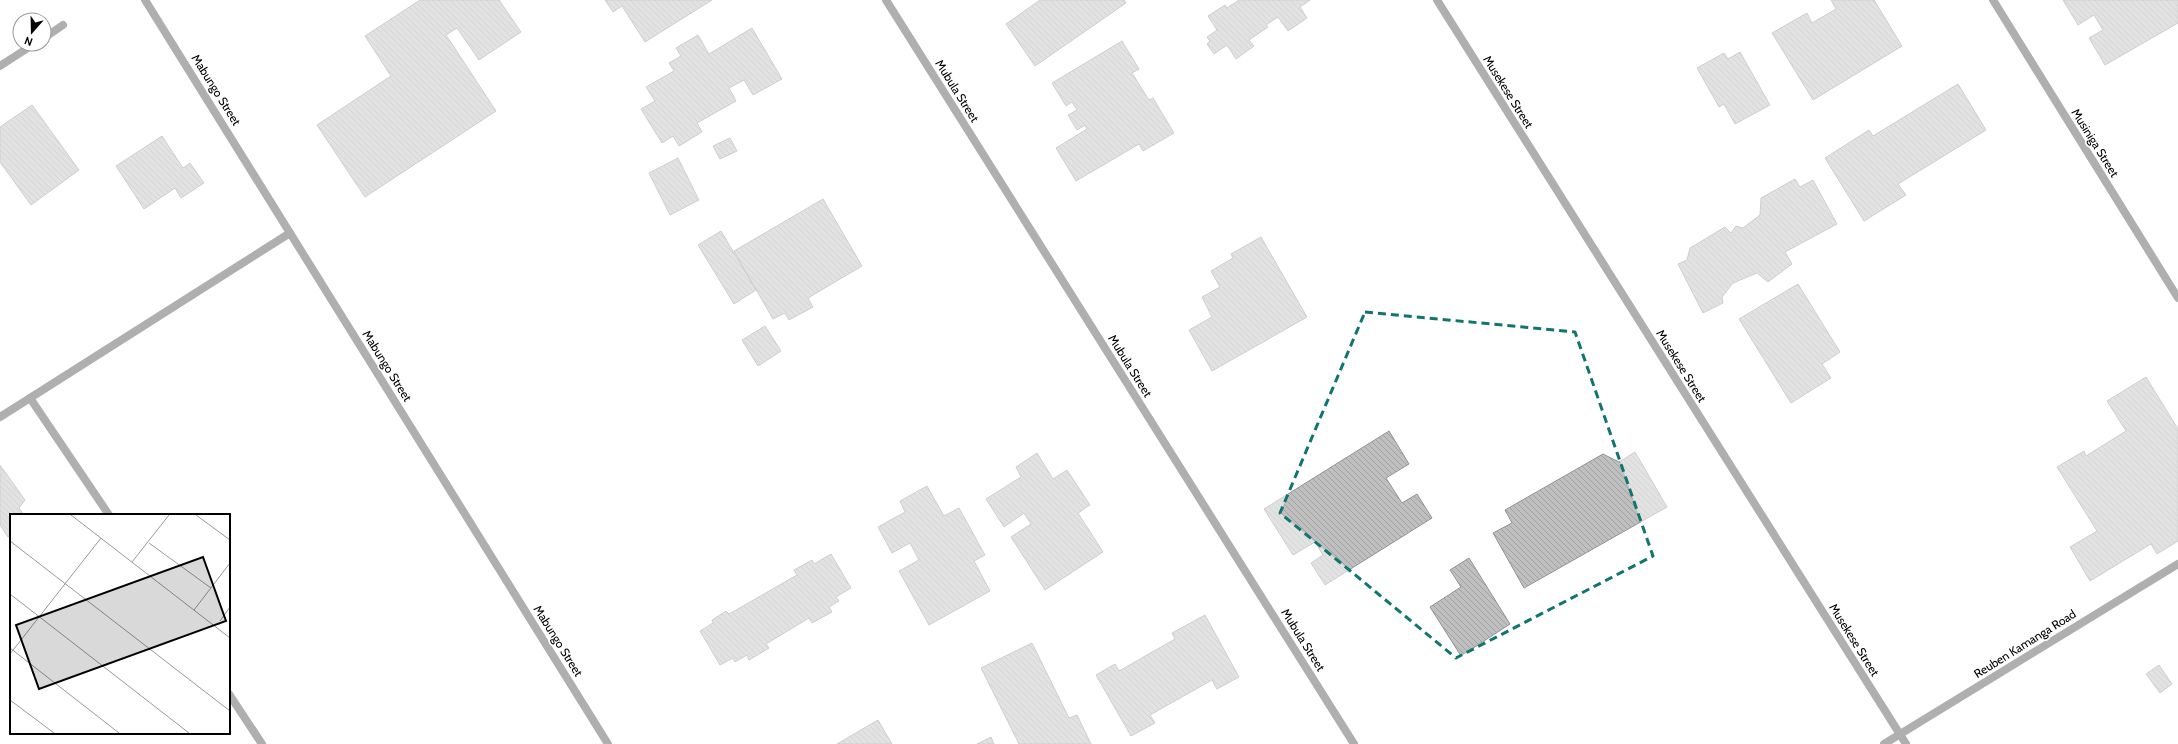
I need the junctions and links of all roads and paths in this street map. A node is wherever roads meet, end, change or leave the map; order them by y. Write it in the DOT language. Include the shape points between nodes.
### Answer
graph roads {
  1 [pos="145,0"];
  2 [pos="886,0"];
  3 [pos="1436,0"];
  4 [pos="1992,0"];
  5 [pos="63,25"];
  6 [pos="52,33"];
  7 [pos="22,52"];
  8 [pos="0,66"];
  9 [pos="290,233"];
  10 [pos="2178,298"];
  11 [pos="30,398"];
  12 [pos="0,418"];
  13 [pos="108,514"];
  14 [pos="2178,564"];
  15 [pos="230,696"];
  16 [pos="1900,735"];
  17 [pos="262,744"];
  18 [pos="608,744"];
  19 [pos="1354,744"];
  20 [pos="1884,744"];
  21 [pos="1906,744"];
  1 -- 9 [label="street, Mabungo Street"];
  2 -- 19 [label="street, Mubula Street"];
  3 -- 16 [label="street, Musekese Street"];
  4 -- 10 [label="street, Musiniga Street"];
  5 -- 6 [label="street"];
  7 -- 8 [label="street"];
  9 -- 11 [label="street"];
  9 -- 18 [label="street, Mabungo Street"];
  11 -- 12 [label="street"];
  11 -- 13 [label="street"];
  14 -- 16 [label="street, Reuben Kamanga Road"];
  15 -- 17 [label="street"];
  16 -- 20 [label="street, Reuben Kamanga Road"];
  16 -- 21 [label="street, Musekese Street"];
}
